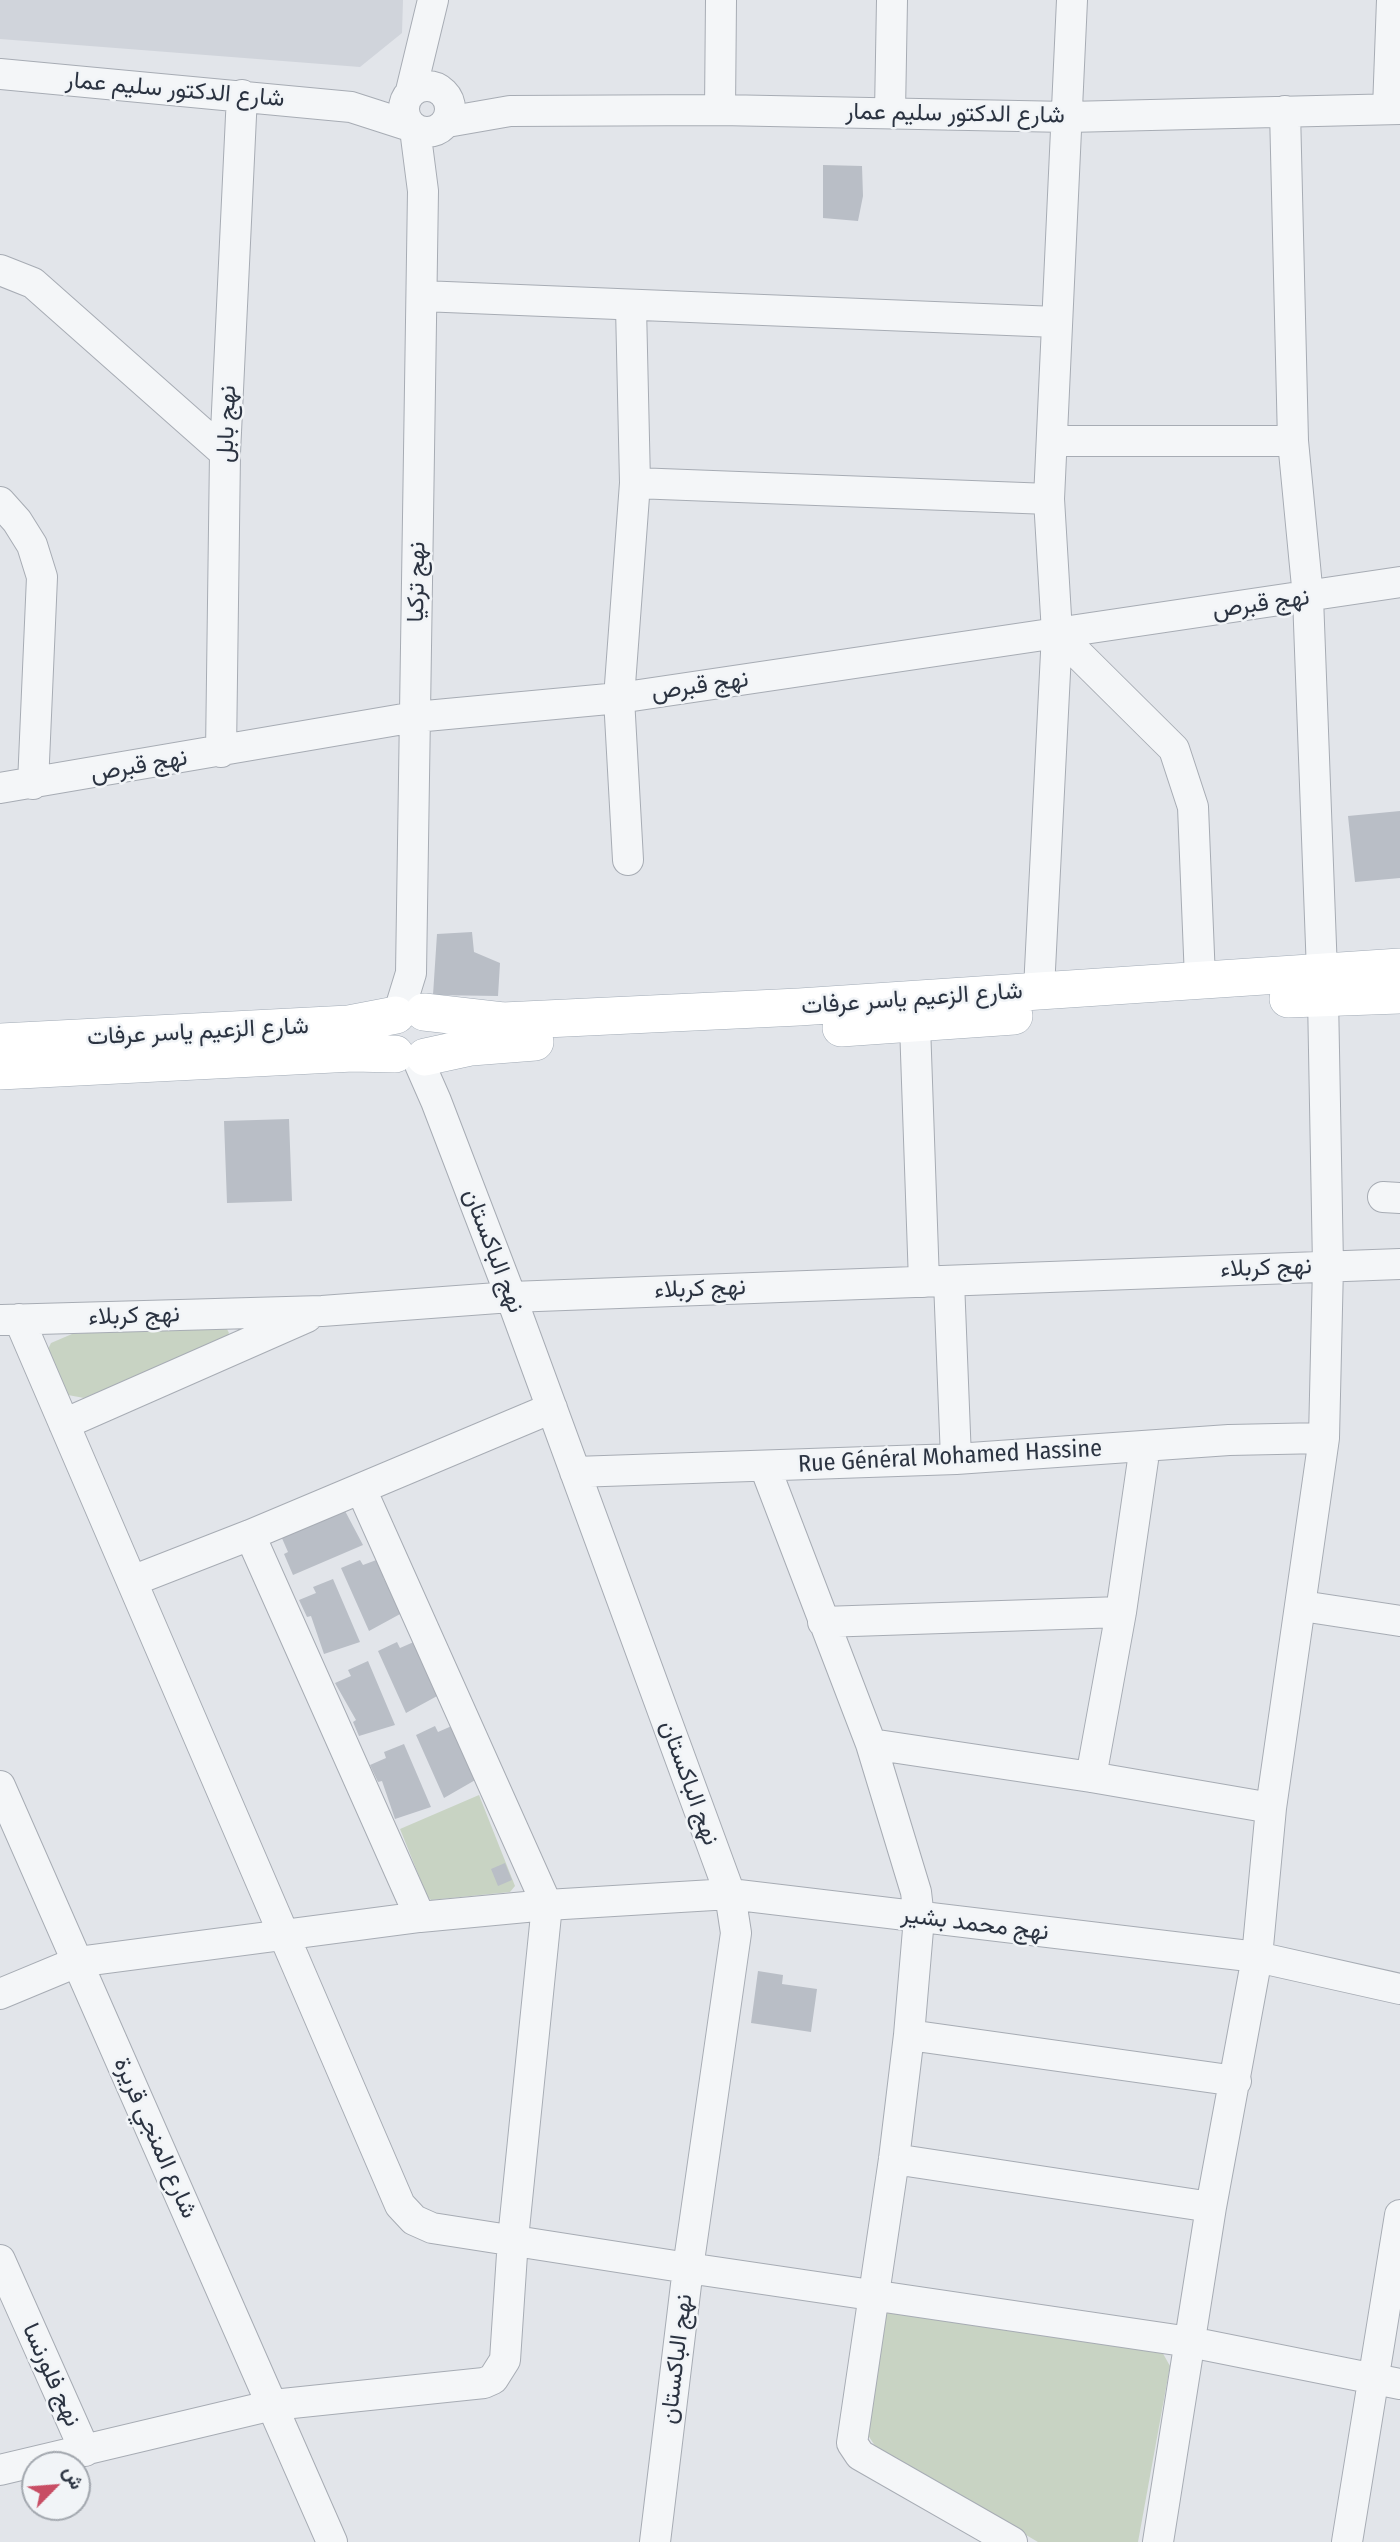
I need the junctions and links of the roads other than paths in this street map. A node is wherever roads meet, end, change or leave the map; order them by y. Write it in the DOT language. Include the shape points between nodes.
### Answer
graph roads {
  1 [pos="721,0"];
  2 [pos="892,0"];
  3 [pos="1072,0"];
  4 [pos="1392,0"];
  5 [pos="432,9"];
  6 [pos="0,74"];
  7 [pos="242,95"];
  8 [pos="1394,109"];
  9 [pos="428,110"];
  10 [pos="720,110"];
  11 [pos="1285,111"];
  12 [pos="890,112"];
  13 [pos="1068,117"];
  14 [pos="0,270"];
  15 [pos="422,296"];
  16 [pos="631,307"];
  17 [pos="1056,321"];
  18 [pos="1052,441"];
  19 [pos="1293,441"];
  20 [pos="225,453"];
  21 [pos="635,483"];
  22 [pos="1049,499"];
  23 [pos="0,502"];
  24 [pos="1400,582"];
  25 [pos="1308,597"];
  26 [pos="1057,633"];
  27 [pos="619,698"];
  28 [pos="415,717"];
  29 [pos="221,752"];
  30 [pos="33,784"];
  31 [pos="0,788"];
  32 [pos="628,860"];
  33 [pos="1400,967"];
  34 [pos="1200,979"];
  35 [pos="1323,984"];
  36 [pos="1039,989"];
  37 [pos="1400,995"];
  38 [pos="410,1012"];
  39 [pos="915,1025"];
  40 [pos="0,1042"];
  41 [pos="413,1057"];
  42 [pos="0,1071"];
  43 [pos="1400,1264"];
  44 [pos="1328,1266"];
  45 [pos="937,1282"];
  46 [pos="511,1297"];
  47 [pos="321,1311"];
  48 [pos="9,1320"];
  49 [pos="552,1408"];
  50 [pos="64,1424"];
  51 [pos="1324,1438"];
  52 [pos="1145,1446"];
  53 [pos="956,1459"];
  54 [pos="765,1467"];
  55 [pos="575,1472"];
  56 [pos="361,1489"];
  57 [pos="250,1535"];
  58 [pos="132,1581"];
  59 [pos="1302,1606"];
  60 [pos="1121,1612"];
  61 [pos="1400,1621"];
  62 [pos="823,1622"];
  63 [pos="871,1744"];
  64 [pos="1091,1777"];
  65 [pos="0,1786"];
  66 [pos="1271,1808"];
  67 [pos="730,1894"];
  68 [pos="547,1905"];
  69 [pos="420,1917"];
  70 [pos="919,1918"];
  71 [pos="284,1934"];
  72 [pos="1257,1957"];
  73 [pos="77,1962"];
  74 [pos="1400,1989"];
  75 [pos="0,1994"];
  76 [pos="909,2035"];
  77 [pos="1236,2081"];
  78 [pos="894,2160"];
  79 [pos="1211,2207"];
  80 [pos="1400,2215"];
  81 [pos="513,2239"];
  82 [pos="0,2260"];
  83 [pos="688,2269"];
  84 [pos="872,2294"];
  85 [pos="1190,2342"];
  86 [pos="1386,2382"];
  87 [pos="273,2406"];
  88 [pos="85,2451"];
  89 [pos="21,2465"];
  90 [pos="0,2470"];
  91 [pos="308,2491"];
  92 [pos="316,2542"];
  93 [pos="332,2542"];
  94 [pos="655,2542"];
  95 [pos="1012,2542"];
  96 [pos="1158,2542"];
  97 [pos="1347,2542"];
  1 -- 10 [label="street"];
  2 -- 12 [label="street"];
  3 -- 13 [label="street"];
  4 -- 8 [label="street"];
  5 -- 9 [label="street"];
  6 -- 7 [label="street, شارع الدكتور سليم عمار"];
  7 -- 9 [label="street, شارع الدكتور سليم عمار"];
  7 -- 20 [label="street, نهج بابل"];
  8 -- 11 [label="street, شارع الدكتور سليم عمار"];
  9 -- 10 [label="street, شارع الدكتور سليم عمار"];
  9 -- 15 [label="street, نهج تركيا"];
  10 -- 12 [label="street, شارع الدكتور سليم عمار"];
  11 -- 13 [label="street, شارع الدكتور سليم عمار"];
  11 -- 19 [label="street"];
  12 -- 13 [label="street, شارع الدكتور سليم عمار"];
  13 -- 17 [label="street"];
  14 -- 20 [label="street" via="33,283"];
  15 -- 16 [label="street"];
  15 -- 28 [label="street, نهج تركيا"];
  16 -- 17 [label="street"];
  16 -- 21 [label="street"];
  17 -- 18 [label="street"];
  18 -- 19 [label="street"];
  18 -- 22 [label="street"];
  19 -- 25 [label="street"];
  20 -- 29 [label="street, نهج بابل"];
  21 -- 22 [label="street"];
  21 -- 27 [label="street"];
  22 -- 26 [label="street"];
  23 -- 30 [label="street" via="32,545 42,577"];
  24 -- 25 [label="street, نهج قبرص"];
  25 -- 26 [label="street, نهج قبرص"];
  25 -- 35 [label="street"];
  26 -- 27 [label="street, نهج قبرص"];
  26 -- 34 [label="street" via="1174,749 1192,807"];
  26 -- 36 [label="street"];
  27 -- 28 [label="street, نهج قبرص"];
  27 -- 32 [label="street"];
  28 -- 29 [label="street, نهج قبرص"];
  28 -- 38 [label="street, نهج تركيا"];
  29 -- 30 [label="street, نهج قبرص"];
  30 -- 31 [label="street, نهج قبرص"];
  33 -- 35 [label="main road, شارع الزعيم ياسر عرفات"];
  34 -- 35 [label="main road, شارع الزعيم ياسر عرفات"];
  34 -- 36 [label="main road, شارع الزعيم ياسر عرفات"];
  35 -- 37 [label="main road, شارع الزعيم ياسر عرفات"];
  35 -- 39 [label="main road, شارع الزعيم ياسر عرفات"];
  35 -- 44 [label="street"];
  36 -- 38 [label="main road, شارع الزعيم ياسر عرفات" via="799,1007 503,1021"];
  38 -- 40 [label="main road, شارع الزعيم ياسر عرفات" via="349,1024"];
  38 -- 41 [label="main road" via="386,1030 389,1047"];
  39 -- 41 [label="main road, شارع الزعيم ياسر عرفات" via="508,1044"];
  39 -- 45 [label="street"];
  41 -- 42 [label="main road, شارع الزعيم ياسر عرفات" via="353,1053"];
  41 -- 46 [label="street, نهج الباكستان" via="436,1101"];
  43 -- 44 [label="street, نهج كربلاء"];
  44 -- 45 [label="street, نهج كربلاء"];
  44 -- 51 [label="street"];
  45 -- 46 [label="street, نهج كربلاء"];
  45 -- 53 [label="street"];
  46 -- 47 [label="street, نهج كربلاء"];
  46 -- 49 [label="street, نهج الباكستان"];
  47 -- 48 [label="street, نهج كربلاء"];
  47 -- 50 [label="street"];
  48 -- 50 [label="street"];
  49 -- 55 [label="street, نهج الباكستان"];
  49 -- 56 [label="street"];
  50 -- 58 [label="street"];
  51 -- 52 [label="street, Rue Général Mohamed Hassine"];
  51 -- 59 [label="street"];
  52 -- 53 [label="street, Rue Général Mohamed Hassine"];
  52 -- 60 [label="street"];
  53 -- 54 [label="street, Rue Général Mohamed Hassine"];
  54 -- 55 [label="street, Rue Général Mohamed Hassine"];
  54 -- 62 [label="street"];
  55 -- 67 [label="street, نهج الباكستان"];
  56 -- 57 [label="street"];
  56 -- 68 [label="street"];
  57 -- 58 [label="street"];
  57 -- 69 [label="street"];
  58 -- 71 [label="street"];
  59 -- 61 [label="street"];
  59 -- 66 [label="street"];
  60 -- 62 [label="street"];
  60 -- 64 [label="street"];
  62 -- 63 [label="street"];
  63 -- 64 [label="street"];
  63 -- 70 [label="street" via="916,1892"];
  64 -- 66 [label="street"];
  65 -- 73 [label="street, شارع المنجي قريرة"];
  66 -- 72 [label="street"];
  67 -- 68 [label="street, نهج محمد بشير"];
  67 -- 70 [label="street, نهج محمد بشير"];
  67 -- 83 [label="street, نهج الباكستان" via="736,1933"];
  68 -- 69 [label="street, نهج محمد بشير"];
  68 -- 81 [label="street"];
  69 -- 71 [label="street, نهج محمد بشير"];
  70 -- 72 [label="street, نهج محمد بشير"];
  70 -- 76 [label="street"];
  71 -- 73 [label="street, نهج محمد بشير"];
  71 -- 81 [label="street" via="400,2205 414,2220 432,2228"];
  72 -- 74 [label="street, نهج محمد بشير"];
  72 -- 77 [label="street"];
  73 -- 75 [label="street, نهج محمد بشير"];
  73 -- 87 [label="street, شارع المنجي قريرة"];
  76 -- 77 [label="street"];
  76 -- 78 [label="street"];
  77 -- 79 [label="street"];
  78 -- 79 [label="street"];
  78 -- 84 [label="street"];
  79 -- 85 [label="street"];
  80 -- 86 [label="street"];
  81 -- 83 [label="street"];
  81 -- 87 [label="street" via="505,2360 493,2379"];
  82 -- 88 [label="street, نهج فلورنسا"];
  83 -- 84 [label="street"];
  83 -- 94 [label="street, نهج الباكستان"];
  84 -- 85 [label="street"];
  84 -- 95 [label="street" via="852,2436 856,2450"];
  85 -- 86 [label="street"];
  85 -- 96 [label="street"];
  86 -- 97 [label="street"];
  87 -- 88 [label="street"];
  87 -- 91 [label="street, شارع المنجي قريرة"];
  89 -- 90 [label="street"];
  91 -- 92 [label="street, شارع المنجي قريرة"];
  91 -- 93 [label="street, شارع المنجي قريرة"];
}
